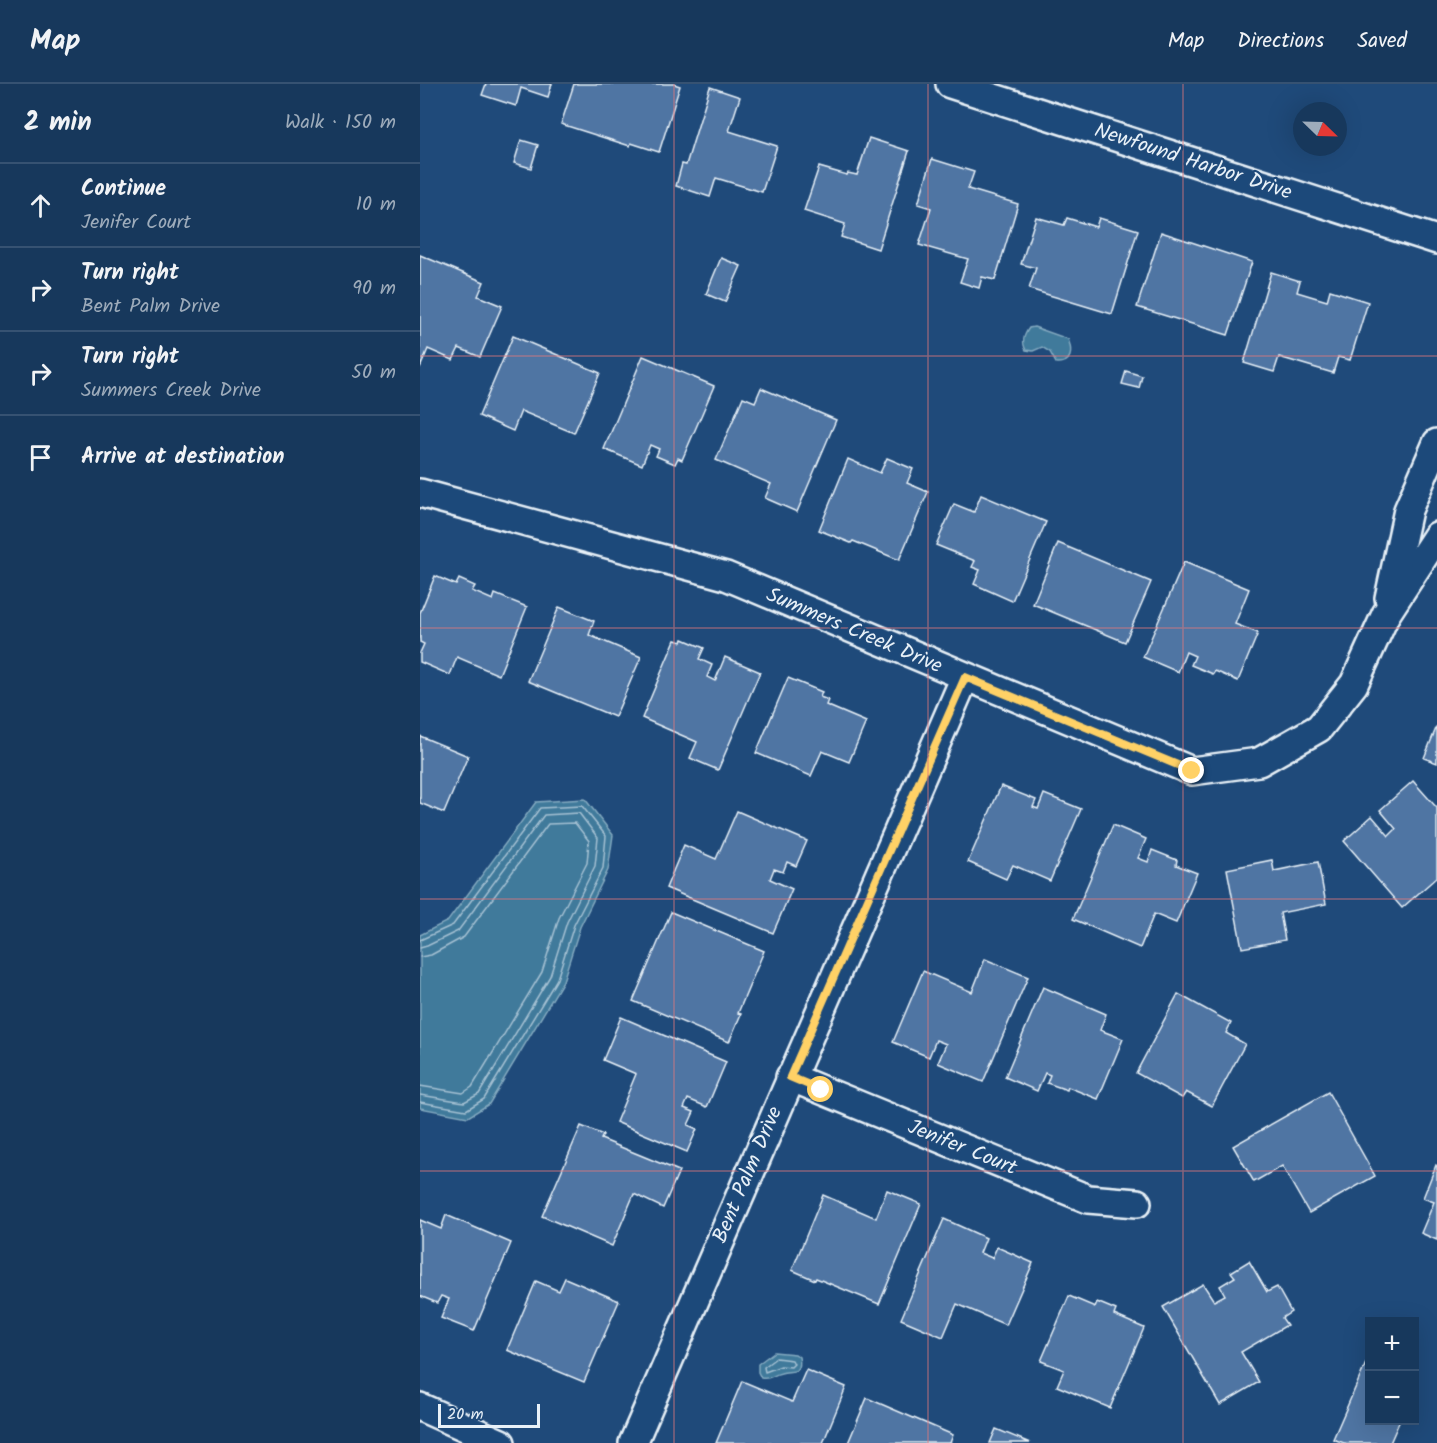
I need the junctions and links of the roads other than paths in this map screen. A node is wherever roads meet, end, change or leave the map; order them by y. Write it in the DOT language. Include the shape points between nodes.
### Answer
graph roads {
  1 [pos="950,84"];
  2 [pos="1437,240"];
  3 [pos="1437,443"];
  4 [pos="420,493"];
  5 [pos="1437,536"];
  6 [pos="1386,614"];
  7 [pos="965,677"];
  8 [pos="790,1077"];
  9 [pos="1137,1203"];
  10 [pos="420,1407"];
  11 [pos="501,1443"];
  12 [pos="633,1443"];
  1 -- 2 [label="street, Newfound Harbor Drive"];
  3 -- 6 [label="street, Summers Creek Drive" via="1408,510"];
  4 -- 7 [label="street, Summers Creek Drive" via="726,576"];
  5 -- 6 [label="street, Summers Creek Drive"];
  6 -- 7 [label="street, Summers Creek Drive" via="1354,684 1319,728 1259,762 1192,771"];
  7 -- 8 [label="street, Bent Palm Drive"];
  8 -- 9 [label="street, Jenifer Court" via="1088,1199"];
  8 -- 12 [label="street, Bent Palm Drive"];
  10 -- 11 [label="street"];
}
